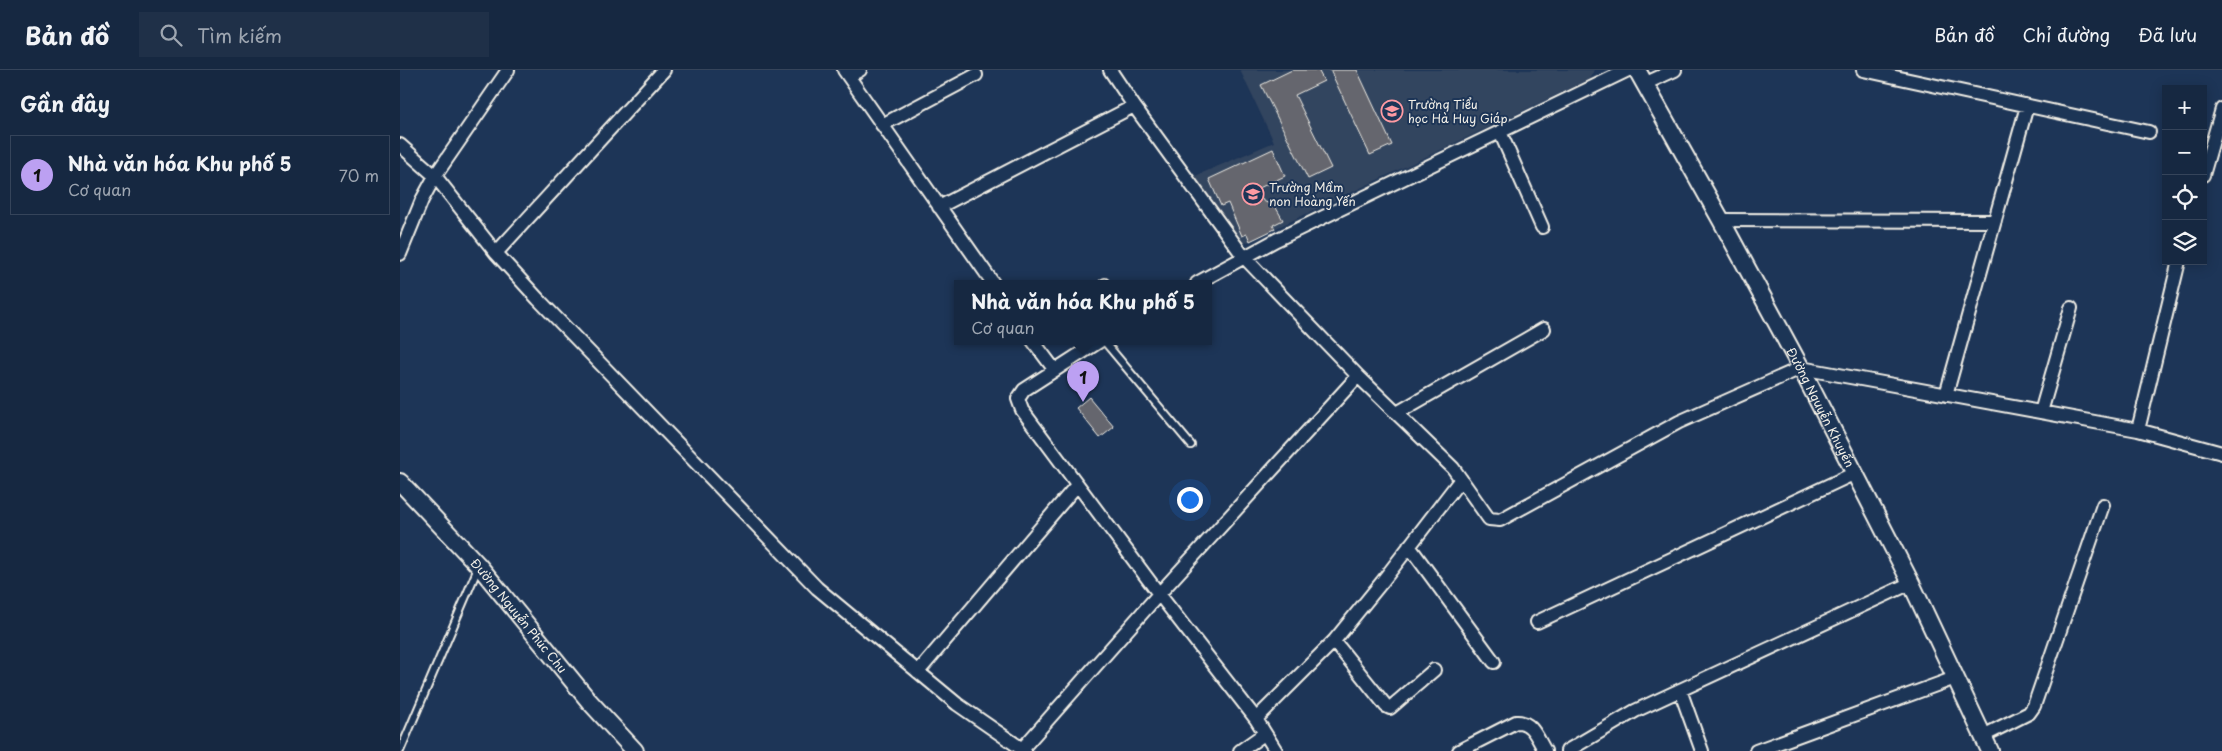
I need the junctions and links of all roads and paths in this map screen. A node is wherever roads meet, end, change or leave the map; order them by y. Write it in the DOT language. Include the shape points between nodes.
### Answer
graph roads {
  1 [pos="508,70"];
  2 [pos="664,70"];
  3 [pos="860,70"];
  4 [pos="1110,70"];
  5 [pos="1628,70"];
  6 [pos="1675,70"];
  7 [pos="1863,70"];
  8 [pos="846,73"];
  9 [pos="976,75"];
  10 [pos="1640,77"];
  11 [pos="1134,106"];
  12 [pos="2027,106"];
  13 [pos="2222,109"];
  14 [pos="882,125"];
  15 [pos="1500,132"];
  16 [pos="2148,132"];
  17 [pos="400,145"];
  18 [pos="2207,161"];
  19 [pos="435,176"];
  20 [pos="940,207"];
  21 [pos="1721,220"];
  22 [pos="1995,221"];
  23 [pos="406,224"];
  24 [pos="1542,227"];
  25 [pos="496,253"];
  26 [pos="400,254"];
  27 [pos="1244,257"];
  28 [pos="2178,265"];
  29 [pos="991,280"];
  30 [pos="1202,280"];
  31 [pos="2071,308"];
  32 [pos="1544,329"];
  33 [pos="1036,345"];
  34 [pos="1093,345"];
  35 [pos="1107,345"];
  36 [pos="1800,368"];
  37 [pos="1054,369"];
  38 [pos="1358,376"];
  39 [pos="1946,394"];
  40 [pos="2041,412"];
  41 [pos="1397,413"];
  42 [pos="2138,430"];
  43 [pos="1191,445"];
  44 [pos="2222,453"];
  45 [pos="1853,474"];
  46 [pos="1461,479"];
  47 [pos="400,482"];
  48 [pos="1077,485"];
  49 [pos="2103,505"];
  50 [pos="1409,546"];
  51 [pos="479,566"];
  52 [pos="1910,583"];
  53 [pos="1159,594"];
  54 [pos="1537,622"];
  55 [pos="1334,641"];
  56 [pos="1494,662"];
  57 [pos="1434,670"];
  58 [pos="918,672"];
  59 [pos="1955,678"];
  60 [pos="1680,690"];
  61 [pos="1256,719"];
  62 [pos="1264,734"];
  63 [pos="1986,744"];
  64 [pos="1023,750"];
  65 [pos="400,751"];
  66 [pos="635,751"];
  67 [pos="1240,751"];
  68 [pos="1276,751"];
  69 [pos="1459,751"];
  70 [pos="1545,751"];
  71 [pos="1567,751"];
  72 [pos="1702,751"];
  73 [pos="1756,751"];
  1 -- 19 [label="street"];
  2 -- 25 [label="street"];
  3 -- 8 [label="street"];
  4 -- 11 [label="street"];
  5 -- 15 [label="street"];
  6 -- 10 [label="street"];
  7 -- 12 [label="street"];
  8 -- 14 [label="street"];
  9 -- 14 [label="street"];
  10 -- 21 [label="street, Đường Nguyễn Khuyến"];
  11 -- 20 [label="street"];
  11 -- 27 [label="street"];
  12 -- 16 [label="street"];
  12 -- 22 [label="street"];
  13 -- 18 [label="street"];
  14 -- 20 [label="street"];
  15 -- 24 [label="street"];
  15 -- 27 [label="street"];
  17 -- 19 [label="street"];
  19 -- 23 [label="street"];
  19 -- 25 [label="street"];
  20 -- 29 [label="street"];
  21 -- 22 [label="street"];
  21 -- 36 [label="street, Đường Nguyễn Khuyến"];
  22 -- 39 [label="street"];
  23 -- 26 [label="street"];
  25 -- 58 [label="street" via="817,588"];
  27 -- 30 [label="street"];
  27 -- 38 [label="street"];
  28 -- 42 [label="street"];
  31 -- 40 [label="street"];
  32 -- 41 [label="street"];
  33 -- 37 [label="street"];
  34 -- 37 [label="street"];
  35 -- 43 [label="lane"];
  36 -- 39 [label="street"];
  36 -- 45 [label="street, Đường Nguyễn Khuyến"];
  36 -- 46 [label="street" via="1679,422 1500,520 1489,519"];
  37 -- 48 [label="street" via="1024,390 1018,399 1022,410"];
  38 -- 41 [label="street"];
  38 -- 53 [label="street"];
  39 -- 40 [label="street"];
  40 -- 42 [label="street"];
  41 -- 46 [label="street"];
  42 -- 44 [label="street"];
  45 -- 52 [label="street, Đường Nguyễn Khuyến"];
  45 -- 54 [label="street"];
  46 -- 50 [label="street"];
  47 -- 51 [label="street, Đường Nguyễn Phúc Chu"];
  48 -- 53 [label="street"];
  48 -- 58 [label="street"];
  49 -- 63 [label="street" via="2034,706 2030,713"];
  50 -- 55 [label="street"];
  50 -- 56 [label="street"];
  51 -- 65 [label="lane"];
  51 -- 66 [label="street, Đường Nguyễn Phúc Chu" via="589,701"];
  52 -- 59 [label="street, Đường Nguyễn Khuyến"];
  52 -- 60 [label="street"];
  53 -- 61 [label="street"];
  53 -- 64 [label="street"];
  55 -- 57 [label="street" via="1390,708"];
  55 -- 61 [label="street"];
  58 -- 64 [label="street"];
  59 -- 63 [label="street, Đường Nguyễn Khuyến"];
  59 -- 73 [label="street"];
  60 -- 71 [label="street"];
  60 -- 72 [label="street"];
  61 -- 62 [label="street"];
  62 -- 67 [label="street"];
  62 -- 68 [label="street"];
  69 -- 70 [label="street" via="1516,722 1529,724"];
}
